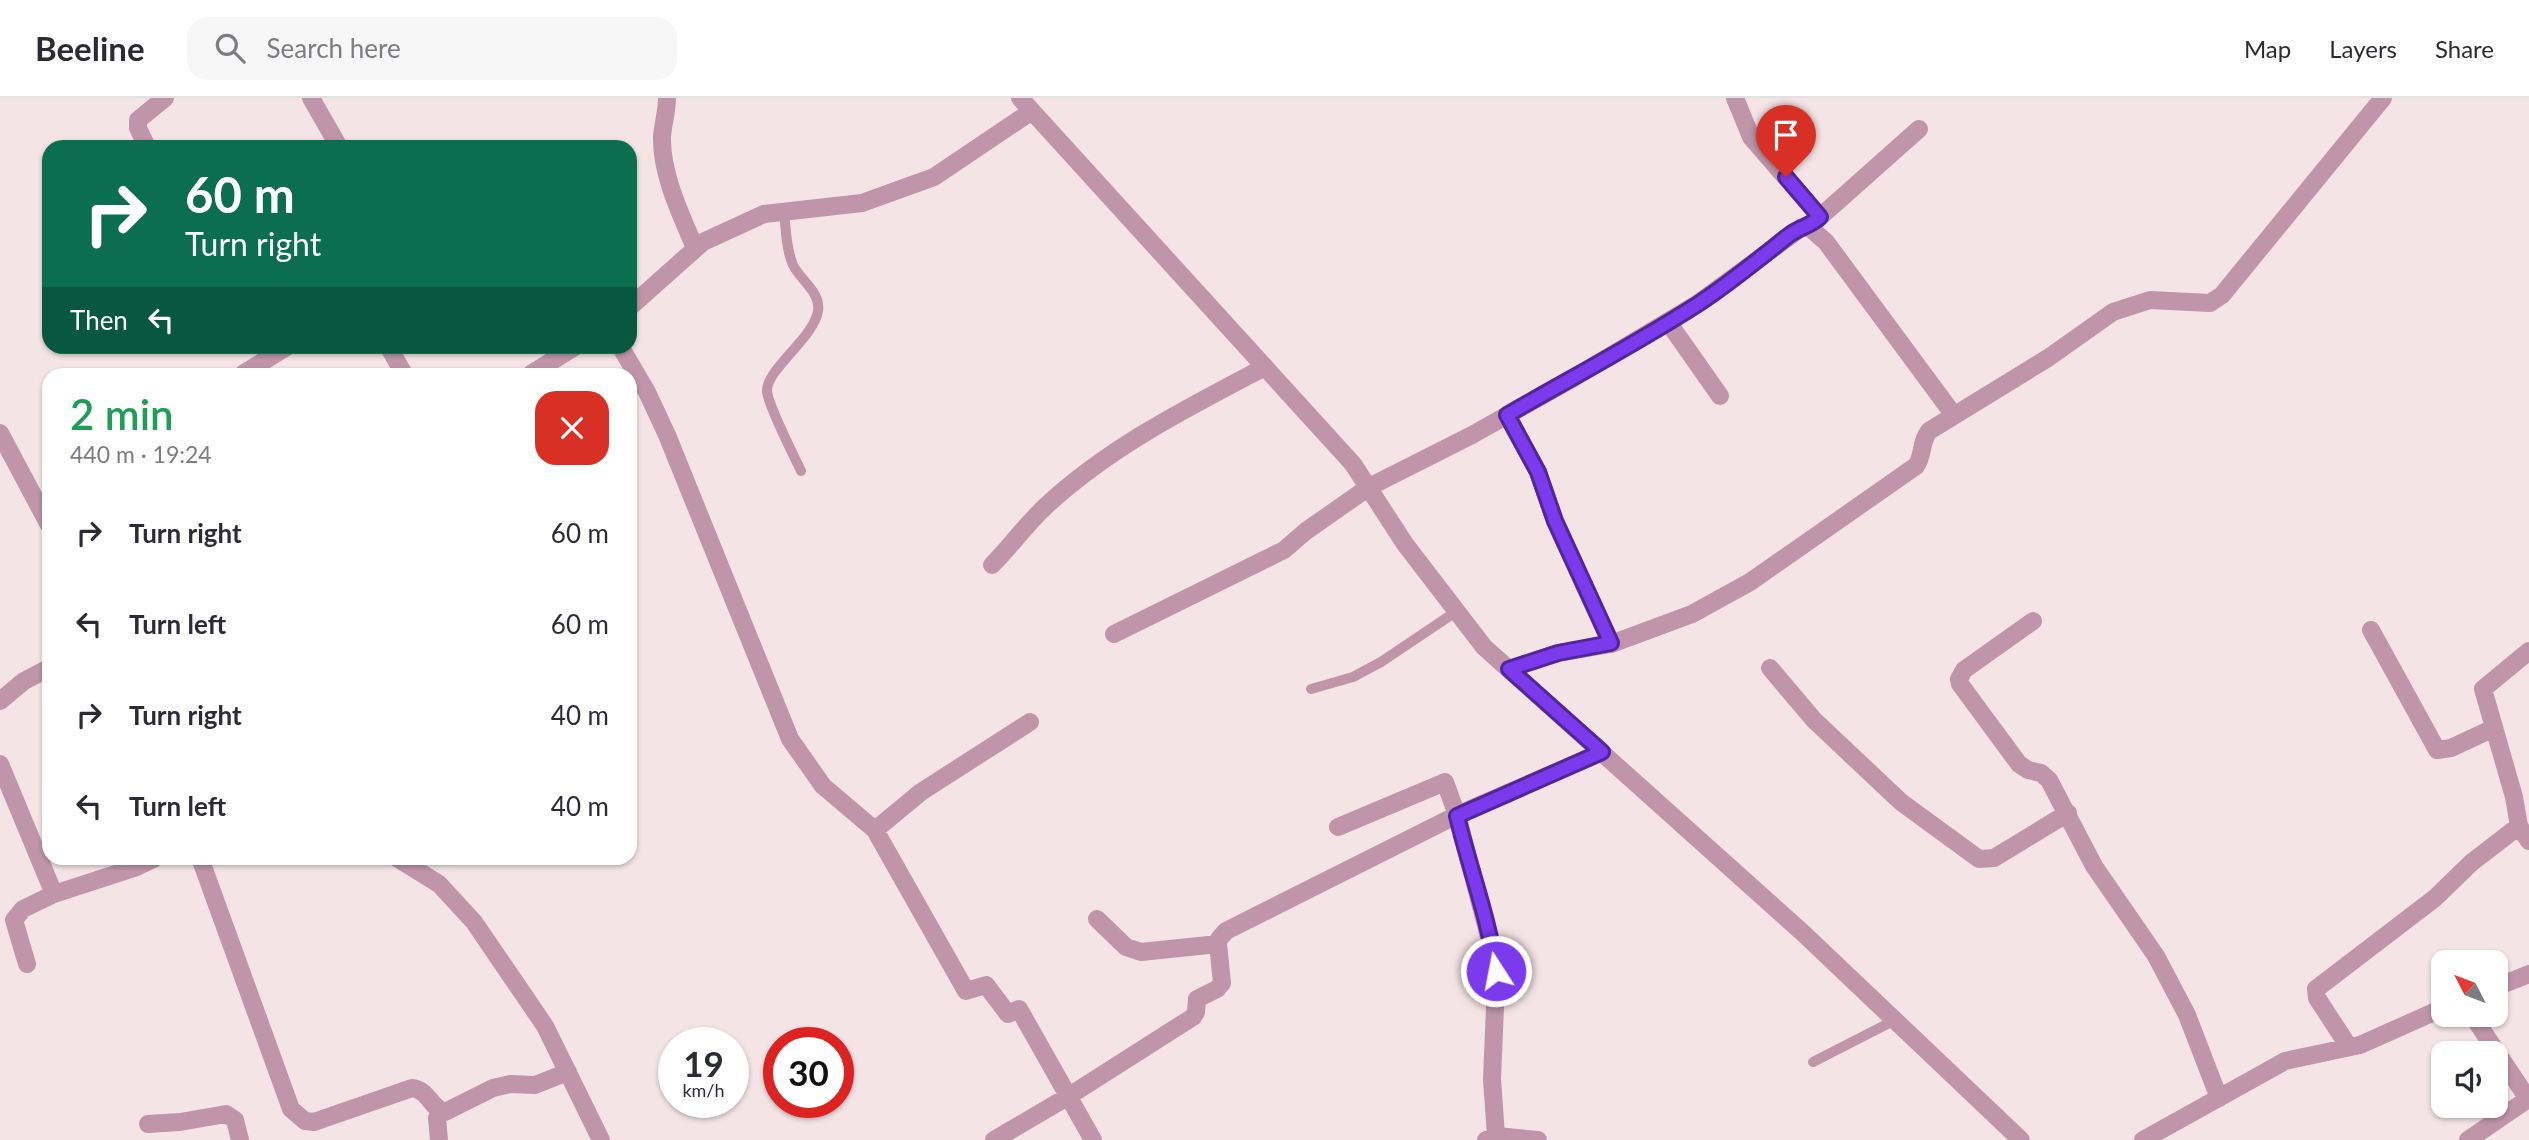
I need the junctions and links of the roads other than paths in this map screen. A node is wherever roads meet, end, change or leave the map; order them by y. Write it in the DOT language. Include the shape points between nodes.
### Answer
graph roads {
  1 [pos="166,98"];
  2 [pos="311,98"];
  3 [pos="667,98"];
  4 [pos="1735,98"];
  5 [pos="2383,98"];
  6 [pos="1026,105"];
  7 [pos="1919,129"];
  8 [pos="144,140"];
  9 [pos="335,140"];
  10 [pos="784,212"];
  11 [pos="1814,222"];
  12 [pos="695,248"];
  13 [pos="637,301"];
  14 [pos="1668,322"];
  15 [pos="275,354"];
  16 [pos="562,354"];
  17 [pos="1265,367"];
  18 [pos="253,368"];
  19 [pos="540,368"];
  20 [pos="637,375"];
  21 [pos="1720,396"];
  22 [pos="1953,414"];
  23 [pos="1507,415"];
  24 [pos="0,433"];
  25 [pos="801,471"];
  26 [pos="1369,487"];
  27 [pos="42,512"];
  28 [pos="992,565"];
  29 [pos="1457,611"];
  30 [pos="2033,621"];
  31 [pos="2371,630"];
  32 [pos="1114,634"];
  33 [pos="1611,643"];
  34 [pos="2529,651"];
  35 [pos="1770,668"];
  36 [pos="1509,669"];
  37 [pos="42,672"];
  38 [pos="1311,689"];
  39 [pos="0,701"];
  40 [pos="1030,722"];
  41 [pos="2494,728"];
  42 [pos="1602,752"];
  43 [pos="0,764"];
  44 [pos="2068,813"];
  45 [pos="1457,816"];
  46 [pos="1339,827"];
  47 [pos="875,830"];
  48 [pos="2524,834"];
  49 [pos="127,865"];
  50 [pos="202,865"];
  51 [pos="408,865"];
  52 [pos="54,894"];
  53 [pos="1097,919"];
  54 [pos="1218,944"];
  55 [pos="27,964"];
  56 [pos="2529,974"];
  57 [pos="2508,982"];
  58 [pos="2431,1013"];
  59 [pos="1895,1020"];
  60 [pos="2480,1027"];
  61 [pos="2349,1047"];
  62 [pos="1813,1062"];
  63 [pos="568,1072"];
  64 [pos="1069,1096"];
  65 [pos="2219,1098"];
  66 [pos="2528,1099"];
  67 [pos="440,1112"];
  68 [pos="148,1124"];
  69 [pos="1491,1138"];
  70 [pos="240,1140"];
  71 [pos="439,1140"];
  72 [pos="601,1140"];
  73 [pos="994,1140"];
  74 [pos="1093,1140"];
  75 [pos="1538,1140"];
  76 [pos="2021,1140"];
  77 [pos="2143,1140"];
  78 [pos="2468,1140"];
  1 -- 8 [label="street" via="138,120"];
  2 -- 9 [label="street"];
  3 -- 12 [label="street" via="662,139 666,166 672,195"];
  4 -- 11 [label="street" via="1751,136"];
  5 -- 22 [label="street" via="2222,295 2210,303 2150,300 2113,312 2048,358"];
  6 -- 10 [label="street" via="934,177 862,203"];
  6 -- 17 [label="street"];
  7 -- 11 [label="street"];
  10 -- 12 [label="street" via="764,214"];
  10 -- 25 [label="lane" via="794,266 817,300 818,311 805,336 771,378 767,393"];
  11 -- 14 [label="street"];
  11 -- 22 [label="street"];
  12 -- 13 [label="street"];
  14 -- 21 [label="street"];
  14 -- 23 [label="street"];
  15 -- 18 [label="street"];
  16 -- 19 [label="street"];
  17 -- 26 [label="street"];
  17 -- 28 [label="street" via="1147,430 1079,478 1036,515"];
  20 -- 47 [label="street" via="667,435 790,739 823,786"];
  22 -- 33 [label="street" via="1925,436 1916,466 1750,582 1692,614"];
  23 -- 26 [label="street"];
  23 -- 33 [label="street" via="1538,472 1555,521"];
  24 -- 27 [label="street"];
  26 -- 29 [label="street" via="1405,544"];
  26 -- 32 [label="street" via="1284,550"];
  29 -- 36 [label="street" via="1484,648"];
  29 -- 38 [label="lane" via="1353,677"];
  30 -- 44 [label="street" via="1964,670 1959,679 2019,764 2049,780"];
  31 -- 41 [label="street" via="2437,750"];
  33 -- 36 [label="street"];
  34 -- 41 [label="street" via="2483,689"];
  35 -- 44 [label="street" via="1814,720 1891,792 1979,859 1994,858"];
  36 -- 42 [label="street"];
  37 -- 39 [label="street"];
  40 -- 47 [label="street" via="920,792"];
  41 -- 48 [label="street"];
  42 -- 45 [label="street"];
  42 -- 59 [label="street"];
  43 -- 52 [label="street"];
  44 -- 65 [label="street" via="2094,866 2156,956 2187,1015"];
  45 -- 46 [label="street" via="1445,782"];
  45 -- 54 [label="street" via="1226,931"];
  45 -- 69 [label="street" via="1495,964"];
  47 -- 64 [label="street" via="966,991 986,985 1008,1014 1019,1009"];
  48 -- 61 [label="street" via="2471,863 2435,898 2316,989 2317,998"];
  49 -- 52 [label="street"];
  50 -- 67 [label="street" via="291,1110 314,1122 412,1088 425,1093"];
  51 -- 63 [label="street" via="439,884 474,922 545,1026"];
  52 -- 55 [label="street" via="23,909 14,920"];
  53 -- 54 [label="street" via="1126,947 1141,952"];
  54 -- 64 [label="street" via="1222,983 1197,999 1193,1017"];
  56 -- 57 [label="street"];
  58 -- 61 [label="street"];
  59 -- 62 [label="lane"];
  59 -- 76 [label="street"];
  60 -- 66 [label="street"];
  61 -- 65 [label="street" via="2285,1061"];
  63 -- 67 [label="street" via="535,1085 493,1088"];
  63 -- 72 [label="street"];
  64 -- 73 [label="street"];
  64 -- 74 [label="street"];
  65 -- 77 [label="street"];
  66 -- 78 [label="street"];
  67 -- 71 [label="street"];
  68 -- 70 [label="street" via="226,1114 235,1120"];
  69 -- 75 [label="street"];
}
